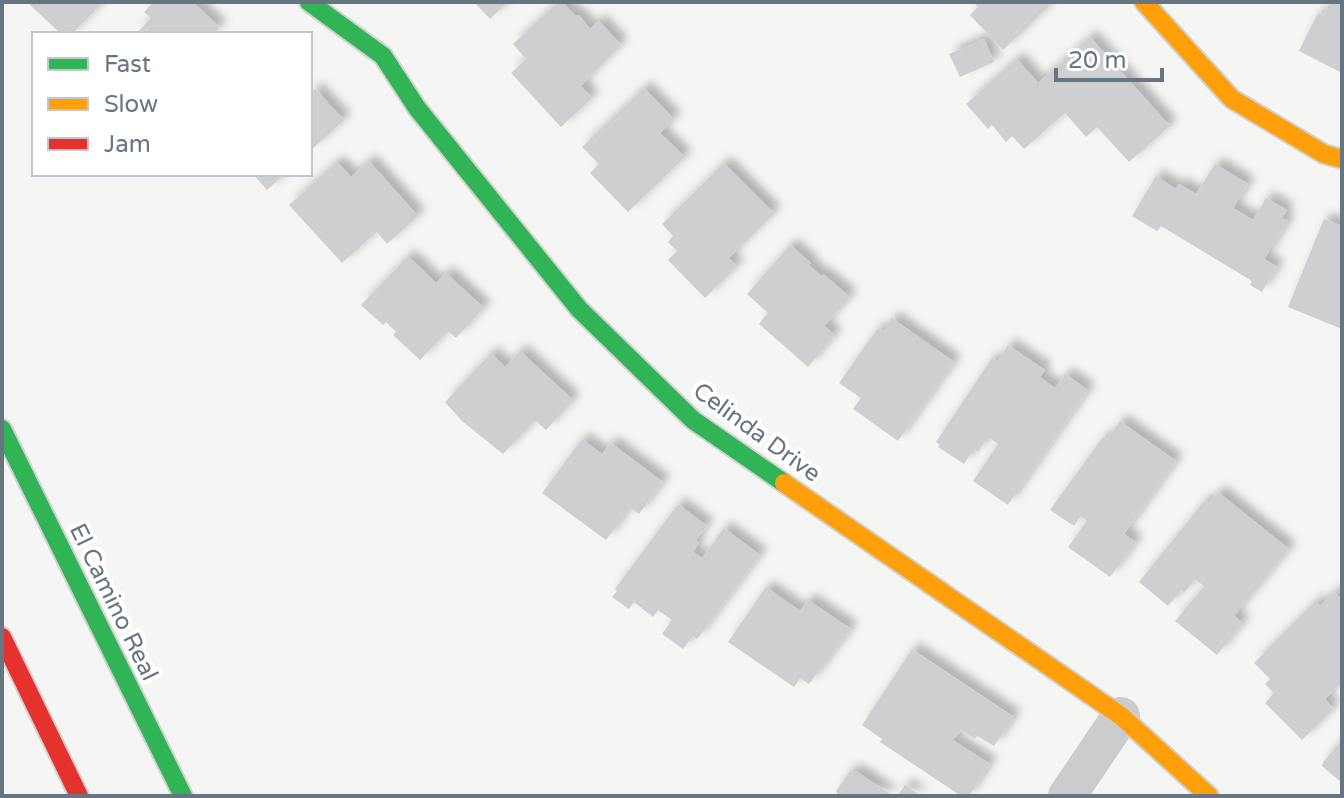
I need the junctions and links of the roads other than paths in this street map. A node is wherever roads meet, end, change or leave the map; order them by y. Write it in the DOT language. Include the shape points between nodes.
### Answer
graph roads {
  1 [pos="309,2"];
  2 [pos="1144,2"];
  3 [pos="1342,159"];
  4 [pos="2,429"];
  5 [pos="2,637"];
  6 [pos="1121,716"];
  7 [pos="79,796"];
  8 [pos="183,796"];
  9 [pos="1067,796"];
  10 [pos="1209,796"];
  1 -- 6 [label="street, Celinda Drive" via="383,56 417,108 579,309 693,420"];
  2 -- 3 [label="street" via="1232,99 1324,154"];
  4 -- 8 [label="street, El Camino Real"];
  5 -- 7 [label="street"];
  6 -- 9 [label="street"];
  6 -- 10 [label="street, Celinda Drive"];
}
